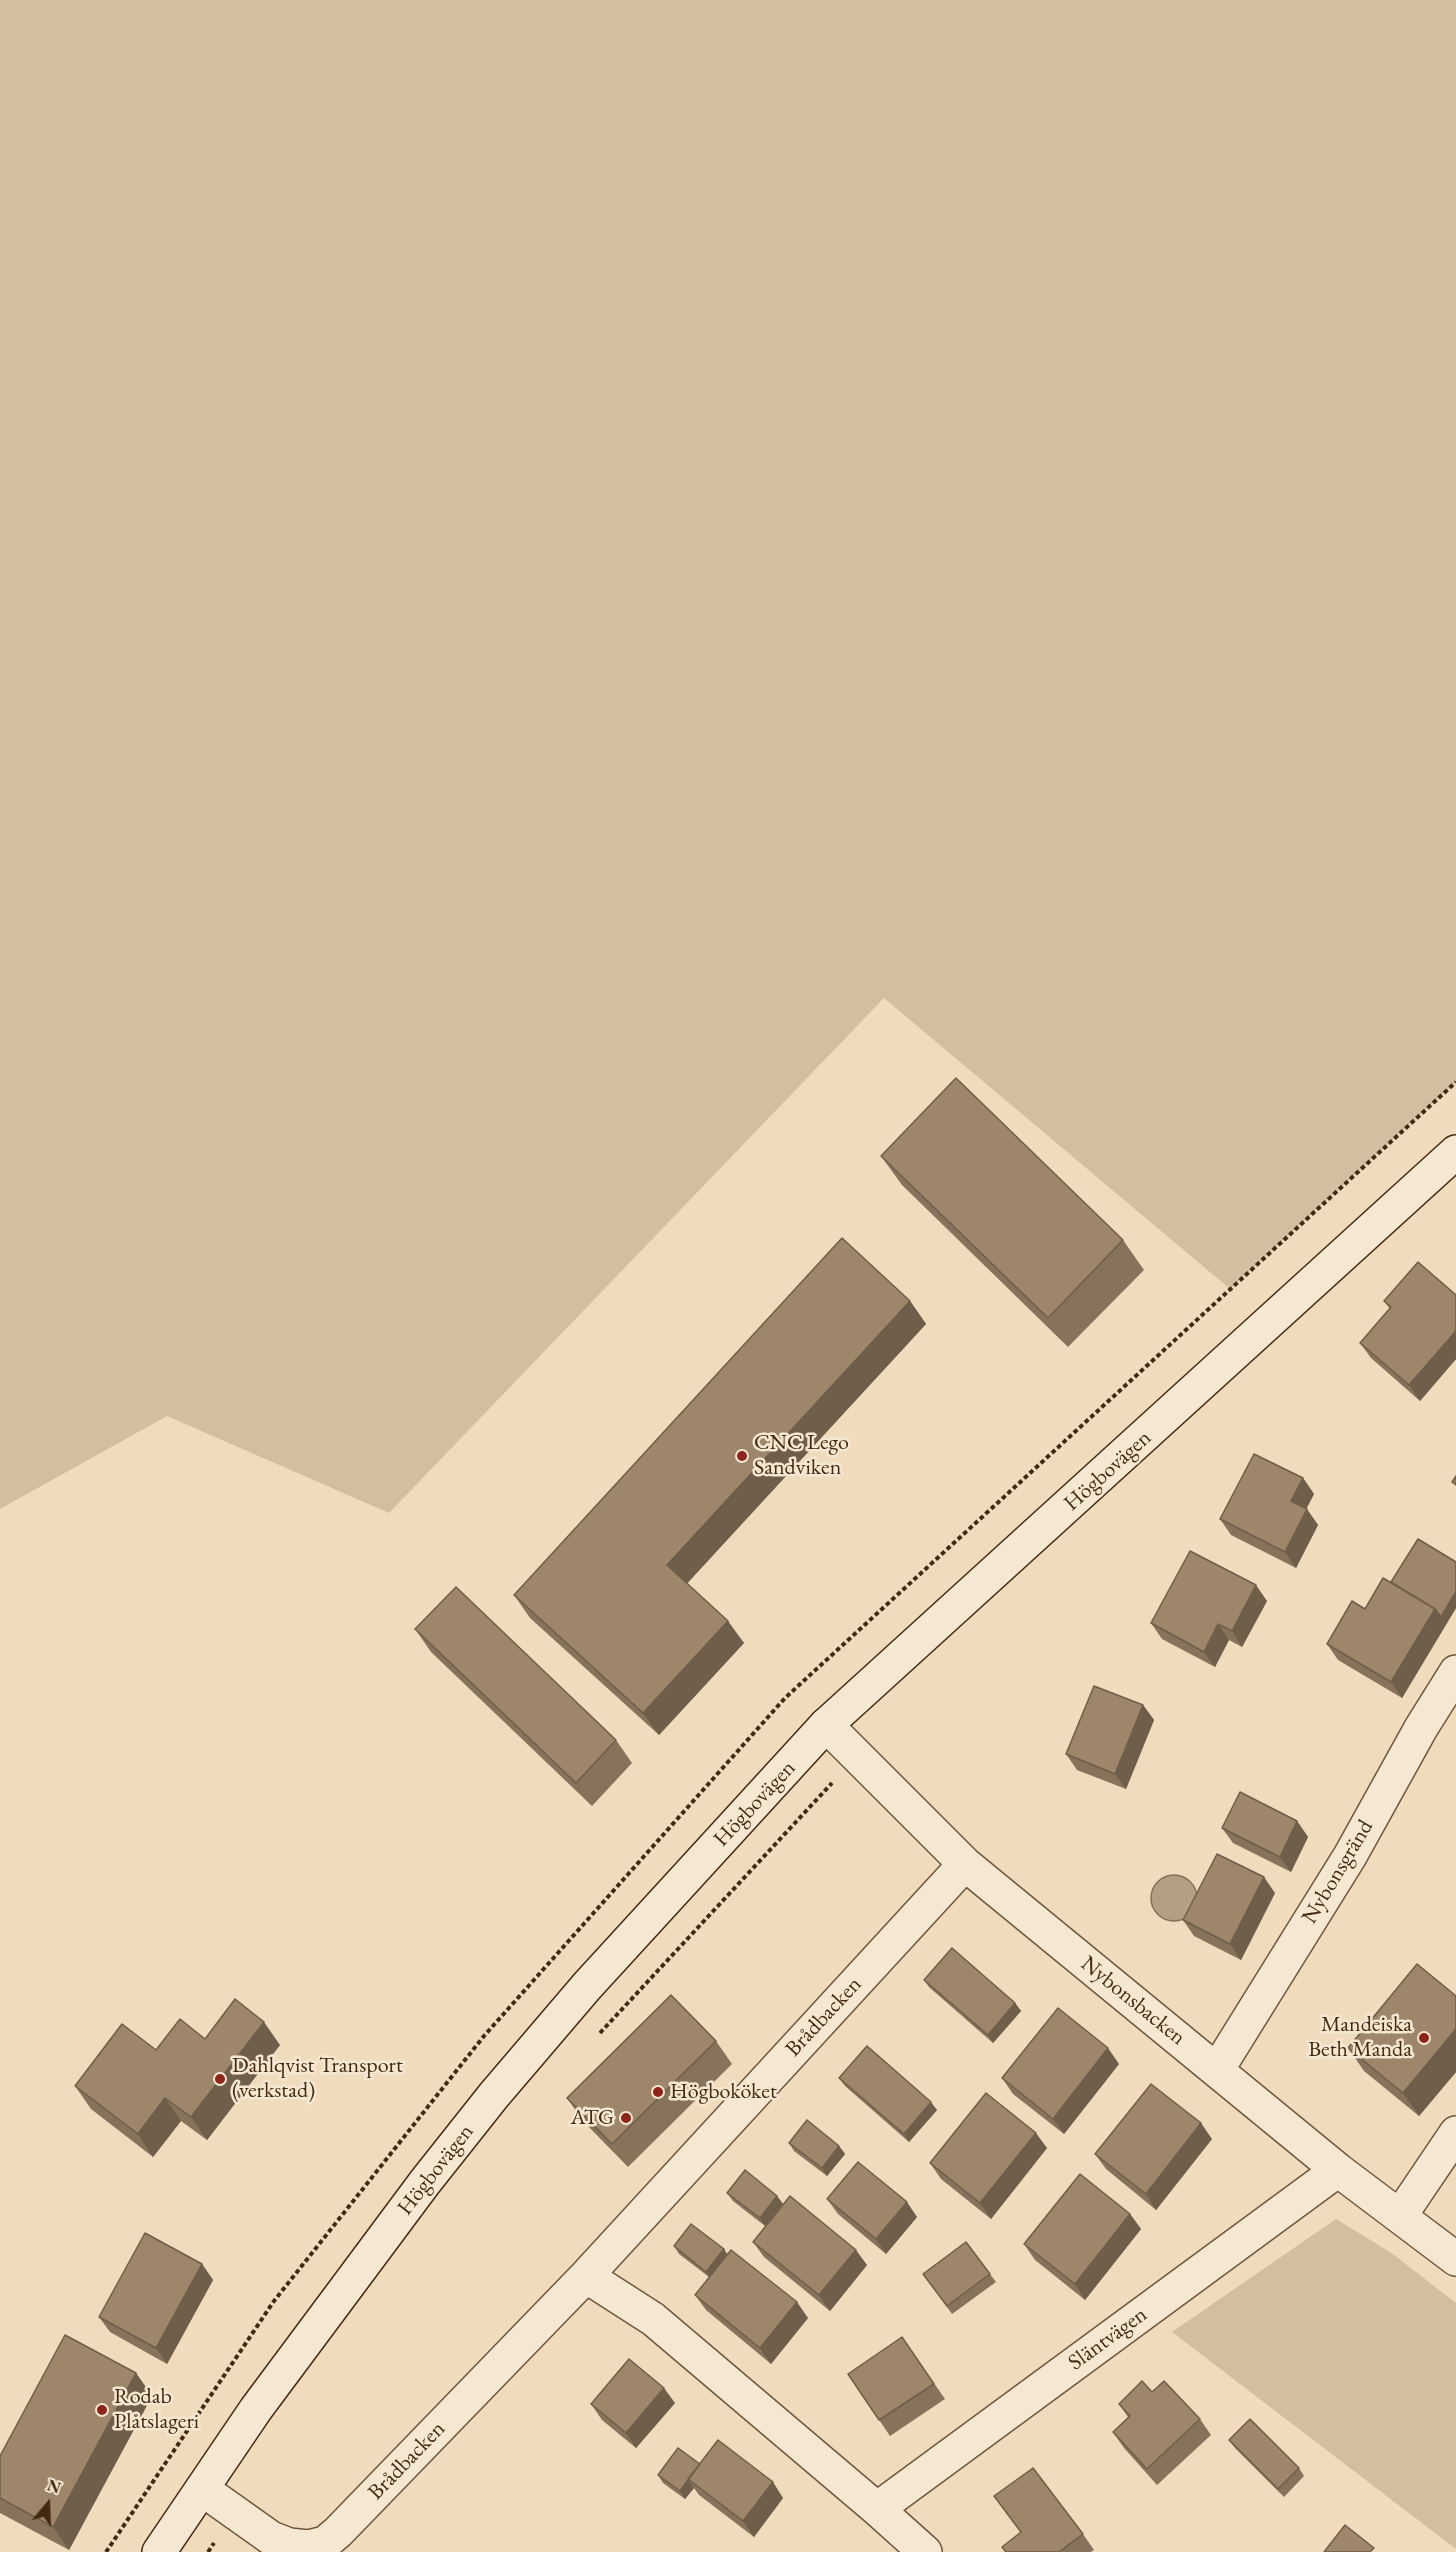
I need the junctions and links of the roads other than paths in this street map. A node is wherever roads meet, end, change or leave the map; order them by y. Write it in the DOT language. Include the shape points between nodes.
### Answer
graph roads {
  1 [pos="1456,1152"];
  2 [pos="1456,1672"];
  3 [pos="826,1725"];
  4 [pos="965,1864"];
  5 [pos="1217,2070"];
  6 [pos="1456,2133"];
  7 [pos="1338,2170"];
  8 [pos="1400,2216"];
  9 [pos="1456,2259"];
  10 [pos="586,2276"];
  11 [pos="202,2489"];
  12 [pos="877,2509"];
  13 [pos="287,2549"];
  14 [pos="159,2552"];
  15 [pos="925,2552"];
  1 -- 3 [label="street, Högbovägen"];
  2 -- 5 [label="street, Nybonsgränd" via="1350,1856"];
  3 -- 4 [label="street, Nybonsbacken"];
  3 -- 11 [label="street, Högbovägen" via="587,1986 494,2095 256,2409"];
  4 -- 5 [label="street, Nybonsbacken"];
  4 -- 10 [label="street, Brådbacken"];
  5 -- 7 [label="street, Nybonsbacken"];
  6 -- 8 [label="street"];
  7 -- 8 [label="street, Nybonsbacken"];
  7 -- 12 [label="street, Släntvägen"];
  8 -- 9 [label="street, Nybonsbacken"];
  10 -- 12 [label="street" via="653,2319"];
  10 -- 13 [label="street, Brådbacken" via="338,2532 325,2543"];
  11 -- 13 [label="street, Brådbacken"];
  11 -- 14 [label="street, Högbovägen"];
  12 -- 15 [label="street"];
}
